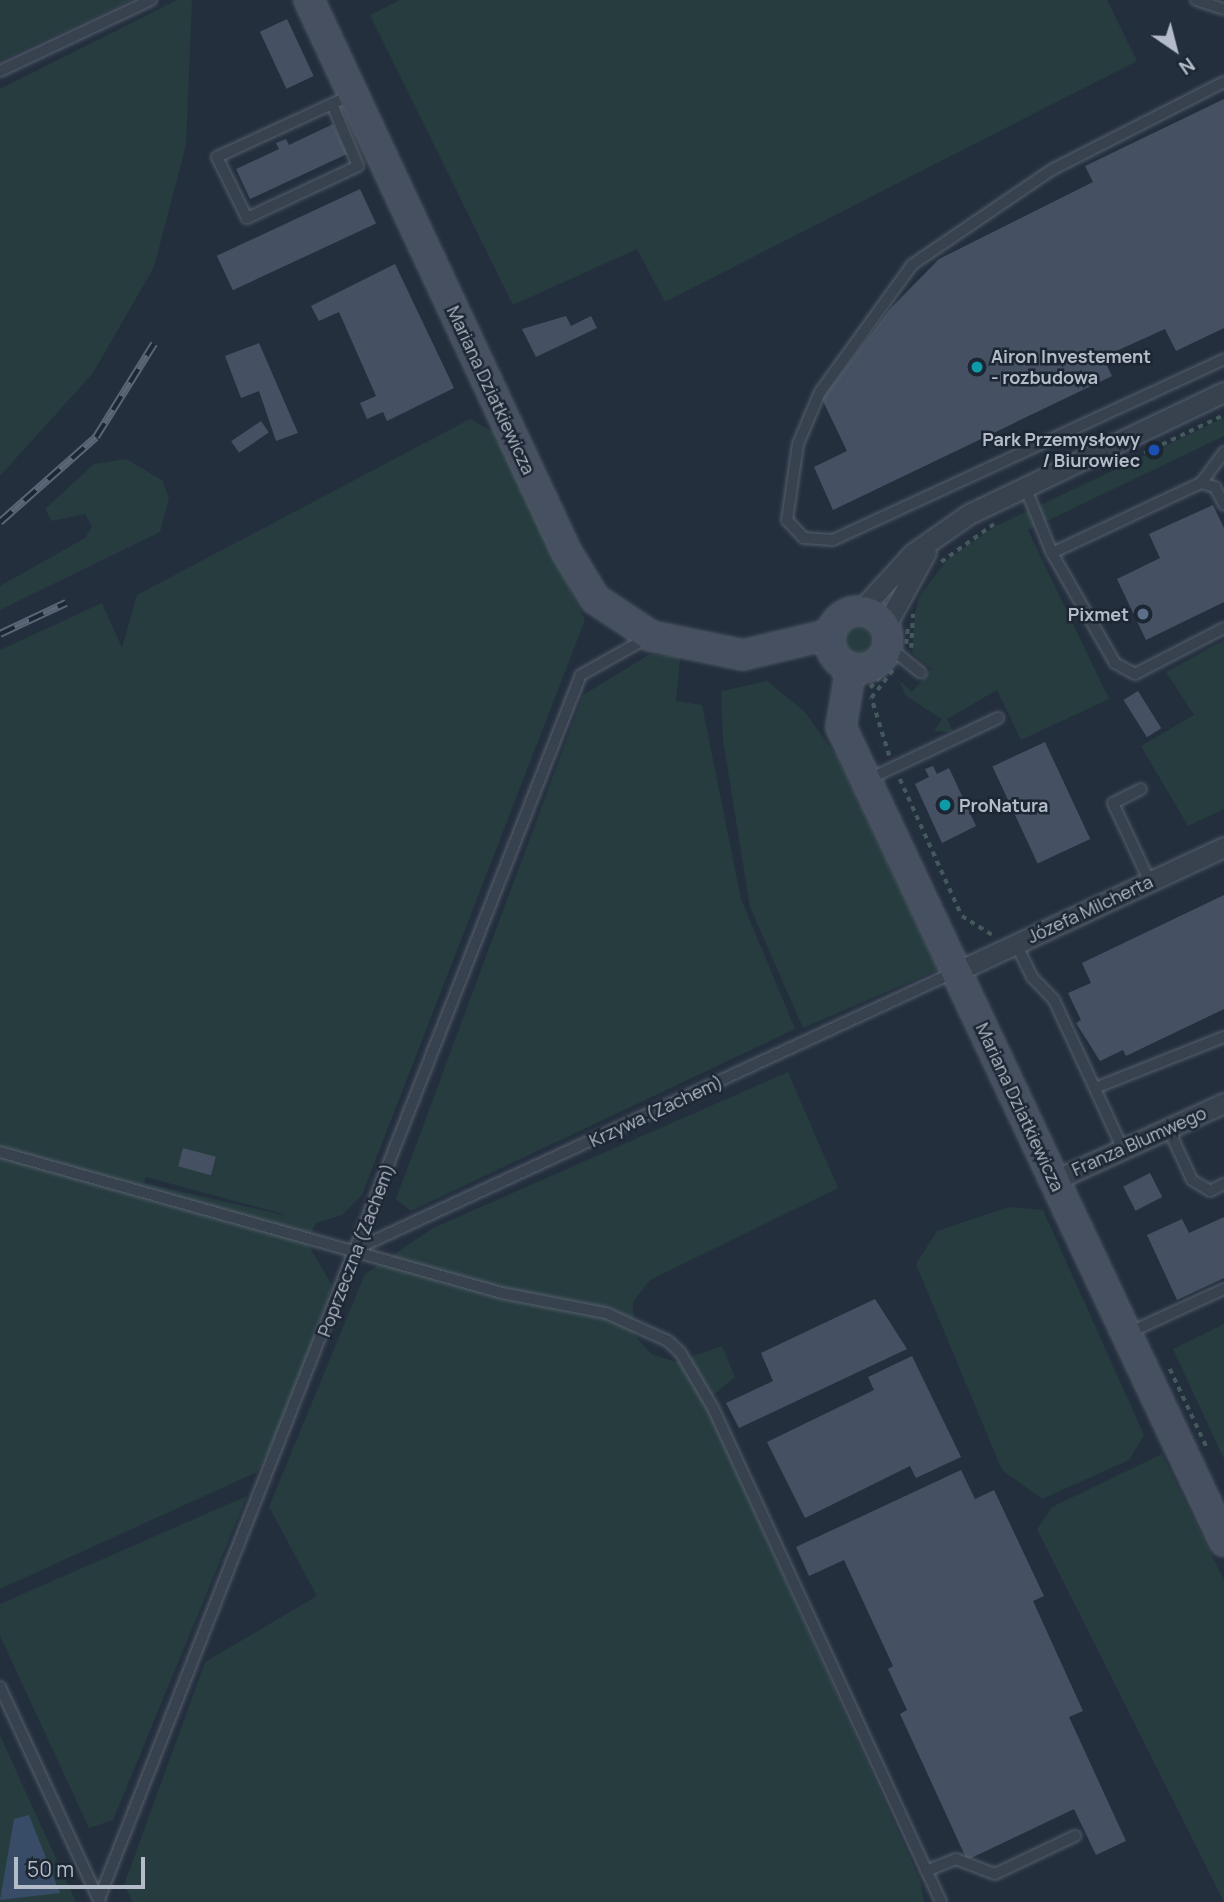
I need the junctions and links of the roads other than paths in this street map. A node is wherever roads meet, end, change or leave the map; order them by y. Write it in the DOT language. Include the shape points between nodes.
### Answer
graph roads {
  1 [pos="151,0"];
  2 [pos="309,0"];
  3 [pos="1196,0"];
  4 [pos="1224,9"];
  5 [pos="0,71"];
  6 [pos="1224,82"];
  7 [pos="342,99"];
  8 [pos="1224,359"];
  9 [pos="1224,392"];
  10 [pos="1224,452"];
  11 [pos="1200,483"];
  12 [pos="1025,486"];
  13 [pos="1224,505"];
  14 [pos="936,537"];
  15 [pos="1052,554"];
  16 [pos="860,611"];
  17 [pos="1224,628"];
  18 [pos="651,636"];
  19 [pos="893,648"];
  20 [pos="838,651"];
  21 [pos="921,673"];
  22 [pos="998,718"];
  23 [pos="866,781"];
  24 [pos="1140,789"];
  25 [pos="1224,847"];
  26 [pos="1150,882"];
  27 [pos="1009,947"];
  28 [pos="956,972"];
  29 [pos="1224,1037"];
  30 [pos="1095,1088"];
  31 [pos="1224,1103"];
  32 [pos="1168,1128"];
  33 [pos="1123,1149"];
  34 [pos="0,1152"];
  35 [pos="1055,1180"];
  36 [pos="1224,1184"];
  37 [pos="356,1249"];
  38 [pos="1224,1289"];
  39 [pos="1128,1333"];
  40 [pos="1224,1541"];
  41 [pos="0,1687"];
  42 [pos="1075,1836"];
  43 [pos="926,1871"];
  44 [pos="100,1900"];
  45 [pos="941,1902"];
  1 -- 5 [label="lane"];
  2 -- 7 [label="street, Mariana Dziatkiewicza"];
  3 -- 4 [label="lane"];
  6 -- 8 [label="lane" via="1053,169 912,265 820,392 798,444 787,520 804,538 833,540"];
  7 -- 7 [label="lane" via="217,157 247,218 358,166"];
  7 -- 18 [label="street, Mariana Dziatkiewicza" via="580,580 605,608"];
  9 -- 12 [label="street"];
  10 -- 11 [label="lane"];
  11 -- 13 [label="lane" via="1215,486"];
  11 -- 15 [label="lane"];
  12 -- 14 [label="street"];
  12 -- 15 [label="lane"];
  14 -- 16 [label="street" via="913,553"];
  14 -- 19 [label="street"];
  15 -- 17 [label="lane" via="1115,663 1135,674"];
  16 -- 19 [label="street"];
  16 -- 20 [label="street" via="842,617"];
  18 -- 20 [label="street, Mariana Dziatkiewicza" via="743,655 778,651 804,657"];
  18 -- 37 [label="lane, Poprzeczna (Zachem)" via="581,675"];
  19 -- 20 [label="street" via="870,667"];
  19 -- 21 [label="lane"];
  20 -- 23 [label="street, Mariana Dziatkiewicza" via="841,727"];
  22 -- 23 [label="lane"];
  23 -- 28 [label="street, Mariana Dziatkiewicza"];
  24 -- 26 [label="lane" via="1113,803"];
  25 -- 26 [label="street, Józefa Milcherta"];
  26 -- 27 [label="street, Józefa Milcherta"];
  27 -- 28 [label="street, Józefa Milcherta"];
  27 -- 30 [label="lane" via="1054,1000"];
  28 -- 35 [label="street, Mariana Dziatkiewicza"];
  28 -- 37 [label="lane, Krzywa (Zachem)"];
  29 -- 30 [label="lane"];
  30 -- 33 [label="lane"];
  31 -- 32 [label="street, Franza Blumwego"];
  32 -- 33 [label="street, Franza Blumwego"];
  32 -- 36 [label="lane" via="1192,1180 1210,1191"];
  33 -- 35 [label="street, Franza Blumwego"];
  34 -- 37 [label="lane"];
  35 -- 39 [label="street, Mariana Dziatkiewicza"];
  37 -- 43 [label="lane" via="502,1293 606,1313 680,1352 713,1408"];
  37 -- 44 [label="lane, Poprzeczna (Zachem)"];
  38 -- 39 [label="lane"];
  39 -- 40 [label="street, Mariana Dziatkiewicza"];
  41 -- 44 [label="lane"];
  42 -- 43 [label="lane" via="995,1874 956,1859"];
  43 -- 45 [label="lane"];
}
